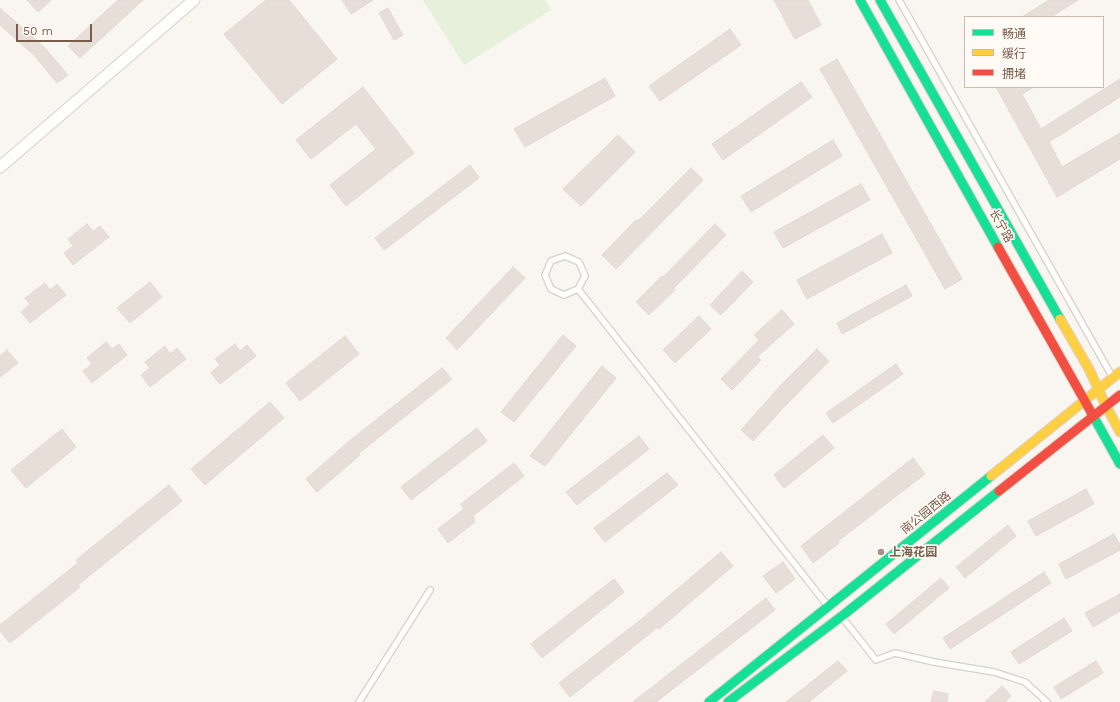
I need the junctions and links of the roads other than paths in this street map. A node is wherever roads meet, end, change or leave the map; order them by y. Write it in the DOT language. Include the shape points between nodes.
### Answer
graph roads {
  1 [pos="194,0"];
  2 [pos="860,0"];
  3 [pos="880,0"];
  4 [pos="899,0"];
  5 [pos="0,167"];
  6 [pos="578,289"];
  7 [pos="1116,375"];
  8 [pos="1098,389"];
  9 [pos="1120,395"];
  10 [pos="1085,400"];
  11 [pos="1106,406"];
  12 [pos="1093,416"];
  13 [pos="1120,432"];
  14 [pos="1120,464"];
  15 [pos="430,590"];
  16 [pos="829,607"];
  17 [pos="842,616"];
  18 [pos="360,702"];
  19 [pos="709,702"];
  20 [pos="728,702"];
  21 [pos="1047,702"];
  1 -- 5 [label="street"];
  2 -- 10 [label="main road, 长宁路"];
  3 -- 8 [label="main road, 长宁路"];
  4 -- 7 [label="lane"];
  6 -- 6 [label="lane" via="584,276 579,262 565,256 551,261 545,275 551,289 564,295"];
  6 -- 16 [label="lane"];
  7 -- 8 [label="main road, 南公园西路"];
  8 -- 10 [label="main road, 南公园西路"];
  8 -- 11 [label="main road, 长宁路"];
  9 -- 11 [label="main road"];
  10 -- 12 [label="main road, 长宁路"];
  10 -- 16 [label="main road, 南公园西路"];
  11 -- 12 [label="main road"];
  11 -- 13 [label="main road, 长宁路"];
  12 -- 14 [label="main road, 长宁路"];
  12 -- 17 [label="main road"];
  15 -- 18 [label="lane"];
  16 -- 19 [label="main road, 南公园西路"];
  17 -- 20 [label="main road"];
  17 -- 21 [label="lane" via="876,660 895,653 994,672 1025,682"];
}
